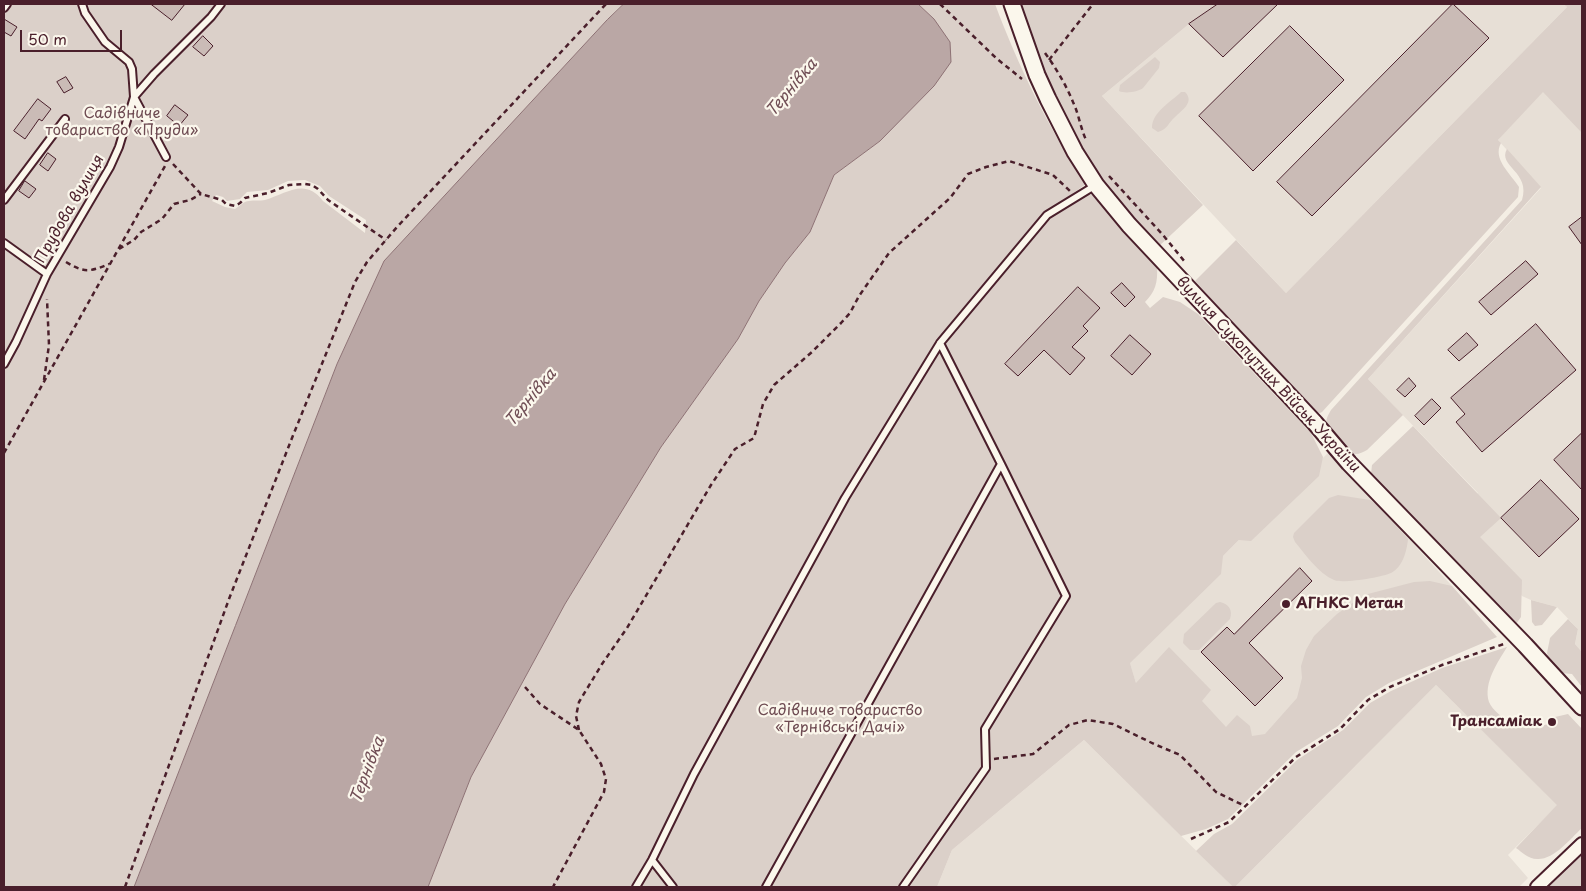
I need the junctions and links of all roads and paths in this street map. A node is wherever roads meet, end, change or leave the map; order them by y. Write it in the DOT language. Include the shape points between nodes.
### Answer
graph roads {
  1 [pos="7,4"];
  2 [pos="82,4"];
  3 [pos="221,4"];
  4 [pos="606,4"];
  5 [pos="940,4"];
  6 [pos="1012,4"];
  7 [pos="1092,4"];
  8 [pos="4,8"];
  9 [pos="1044,52"];
  10 [pos="1050,59"];
  11 [pos="1032,78"];
  12 [pos="134,97"];
  13 [pos="65,119"];
  14 [pos="1088,142"];
  15 [pos="166,157"];
  16 [pos="1108,176"];
  17 [pos="1096,185"];
  18 [pos="201,194"];
  19 [pos="1076,197"];
  20 [pos="4,200"];
  21 [pos="386,240"];
  22 [pos="4,243"];
  23 [pos="118,250"];
  24 [pos="57,257"];
  25 [pos="111,263"];
  26 [pos="1186,263"];
  27 [pos="46,275"];
  28 [pos="940,343"];
  29 [pos="4,364"];
  30 [pos="43,384"];
  31 [pos="4,453"];
  32 [pos="1001,464"];
  33 [pos="1519,639"];
  34 [pos="525,687"];
  35 [pos="1582,707"];
  36 [pos="579,730"];
  37 [pos="985,760"];
  38 [pos="1245,806"];
  39 [pos="1190,839"];
  40 [pos="1582,844"];
  41 [pos="652,860"];
  42 [pos="125,887"];
  43 [pos="553,887"];
  44 [pos="636,887"];
  45 [pos="673,887"];
  46 [pos="766,887"];
  47 [pos="903,887"];
  48 [pos="1537,887"];
  1 -- 8 [label="lane"];
  2 -- 12 [label="lane" via="105,42 129,62"];
  3 -- 12 [label="lane, Прудова вулиця"];
  4 -- 21 [label="path"];
  5 -- 11 [label="path" via="996,58"];
  6 -- 11 [label="street, вулиця Сухопутних Військ України"];
  7 -- 10 [label="path"];
  9 -- 10 [label="path"];
  10 -- 11 [label="path"];
  10 -- 14 [label="path" via="1068,91"];
  11 -- 17 [label="street, вулиця Сухопутних Військ України"];
  12 -- 15 [label="lane"];
  12 -- 24 [label="lane, Прудова вулиця" via="120,147"];
  13 -- 20 [label="lane"];
  15 -- 18 [label="path"];
  15 -- 23 [label="path" via="167,164"];
  16 -- 26 [label="path"];
  17 -- 19 [label="lane"];
  17 -- 33 [label="street, вулиця Сухопутних Військ України" via="1129,225 1356,470"];
  18 -- 21 [label="path" via="235,206 245,198 289,185 305,184 318,189 328,200"];
  18 -- 23 [label="path" via="174,204 162,219"];
  19 -- 28 [label="lane" via="1047,215"];
  19 -- 36 [label="path" via="1053,175 1009,161 986,167 968,174 950,198 888,252 850,313 774,386 763,404 754,438 736,449 711,485 627,628 579,702 576,716"];
  21 -- 42 [label="path" via="355,282 296,428 229,599"];
  22 -- 27 [label="lane"];
  23 -- 25 [label="path"];
  24 -- 25 [label="path" via="80,270 94,271"];
  24 -- 27 [label="lane, Прудова вулиця"];
  25 -- 30 [label="path"];
  27 -- 29 [label="lane, Прудова вулиця"];
  27 -- 30 [label="path" via="50,345"];
  28 -- 32 [label="lane"];
  28 -- 41 [label="lane" via="845,498 698,766"];
  30 -- 31 [label="path"];
  32 -- 37 [label="lane" via="1066,596 985,729"];
  32 -- 46 [label="lane"];
  33 -- 35 [label="street, вулиця Сухопутних Військ України"];
  33 -- 38 [label="path" via="1442,665 1368,700 1340,729 1296,757"];
  34 -- 36 [label="path" via="540,704"];
  36 -- 43 [label="path" via="601,764 606,780 604,792"];
  37 -- 38 [label="path" via="1033,754 1069,726 1088,720 1113,724 1180,755 1216,792"];
  37 -- 47 [label="lane" via="986,768"];
  38 -- 39 [label="path" via="1229,822"];
  40 -- 48 [label="street"];
  41 -- 44 [label="lane"];
  41 -- 45 [label="lane"];
}
